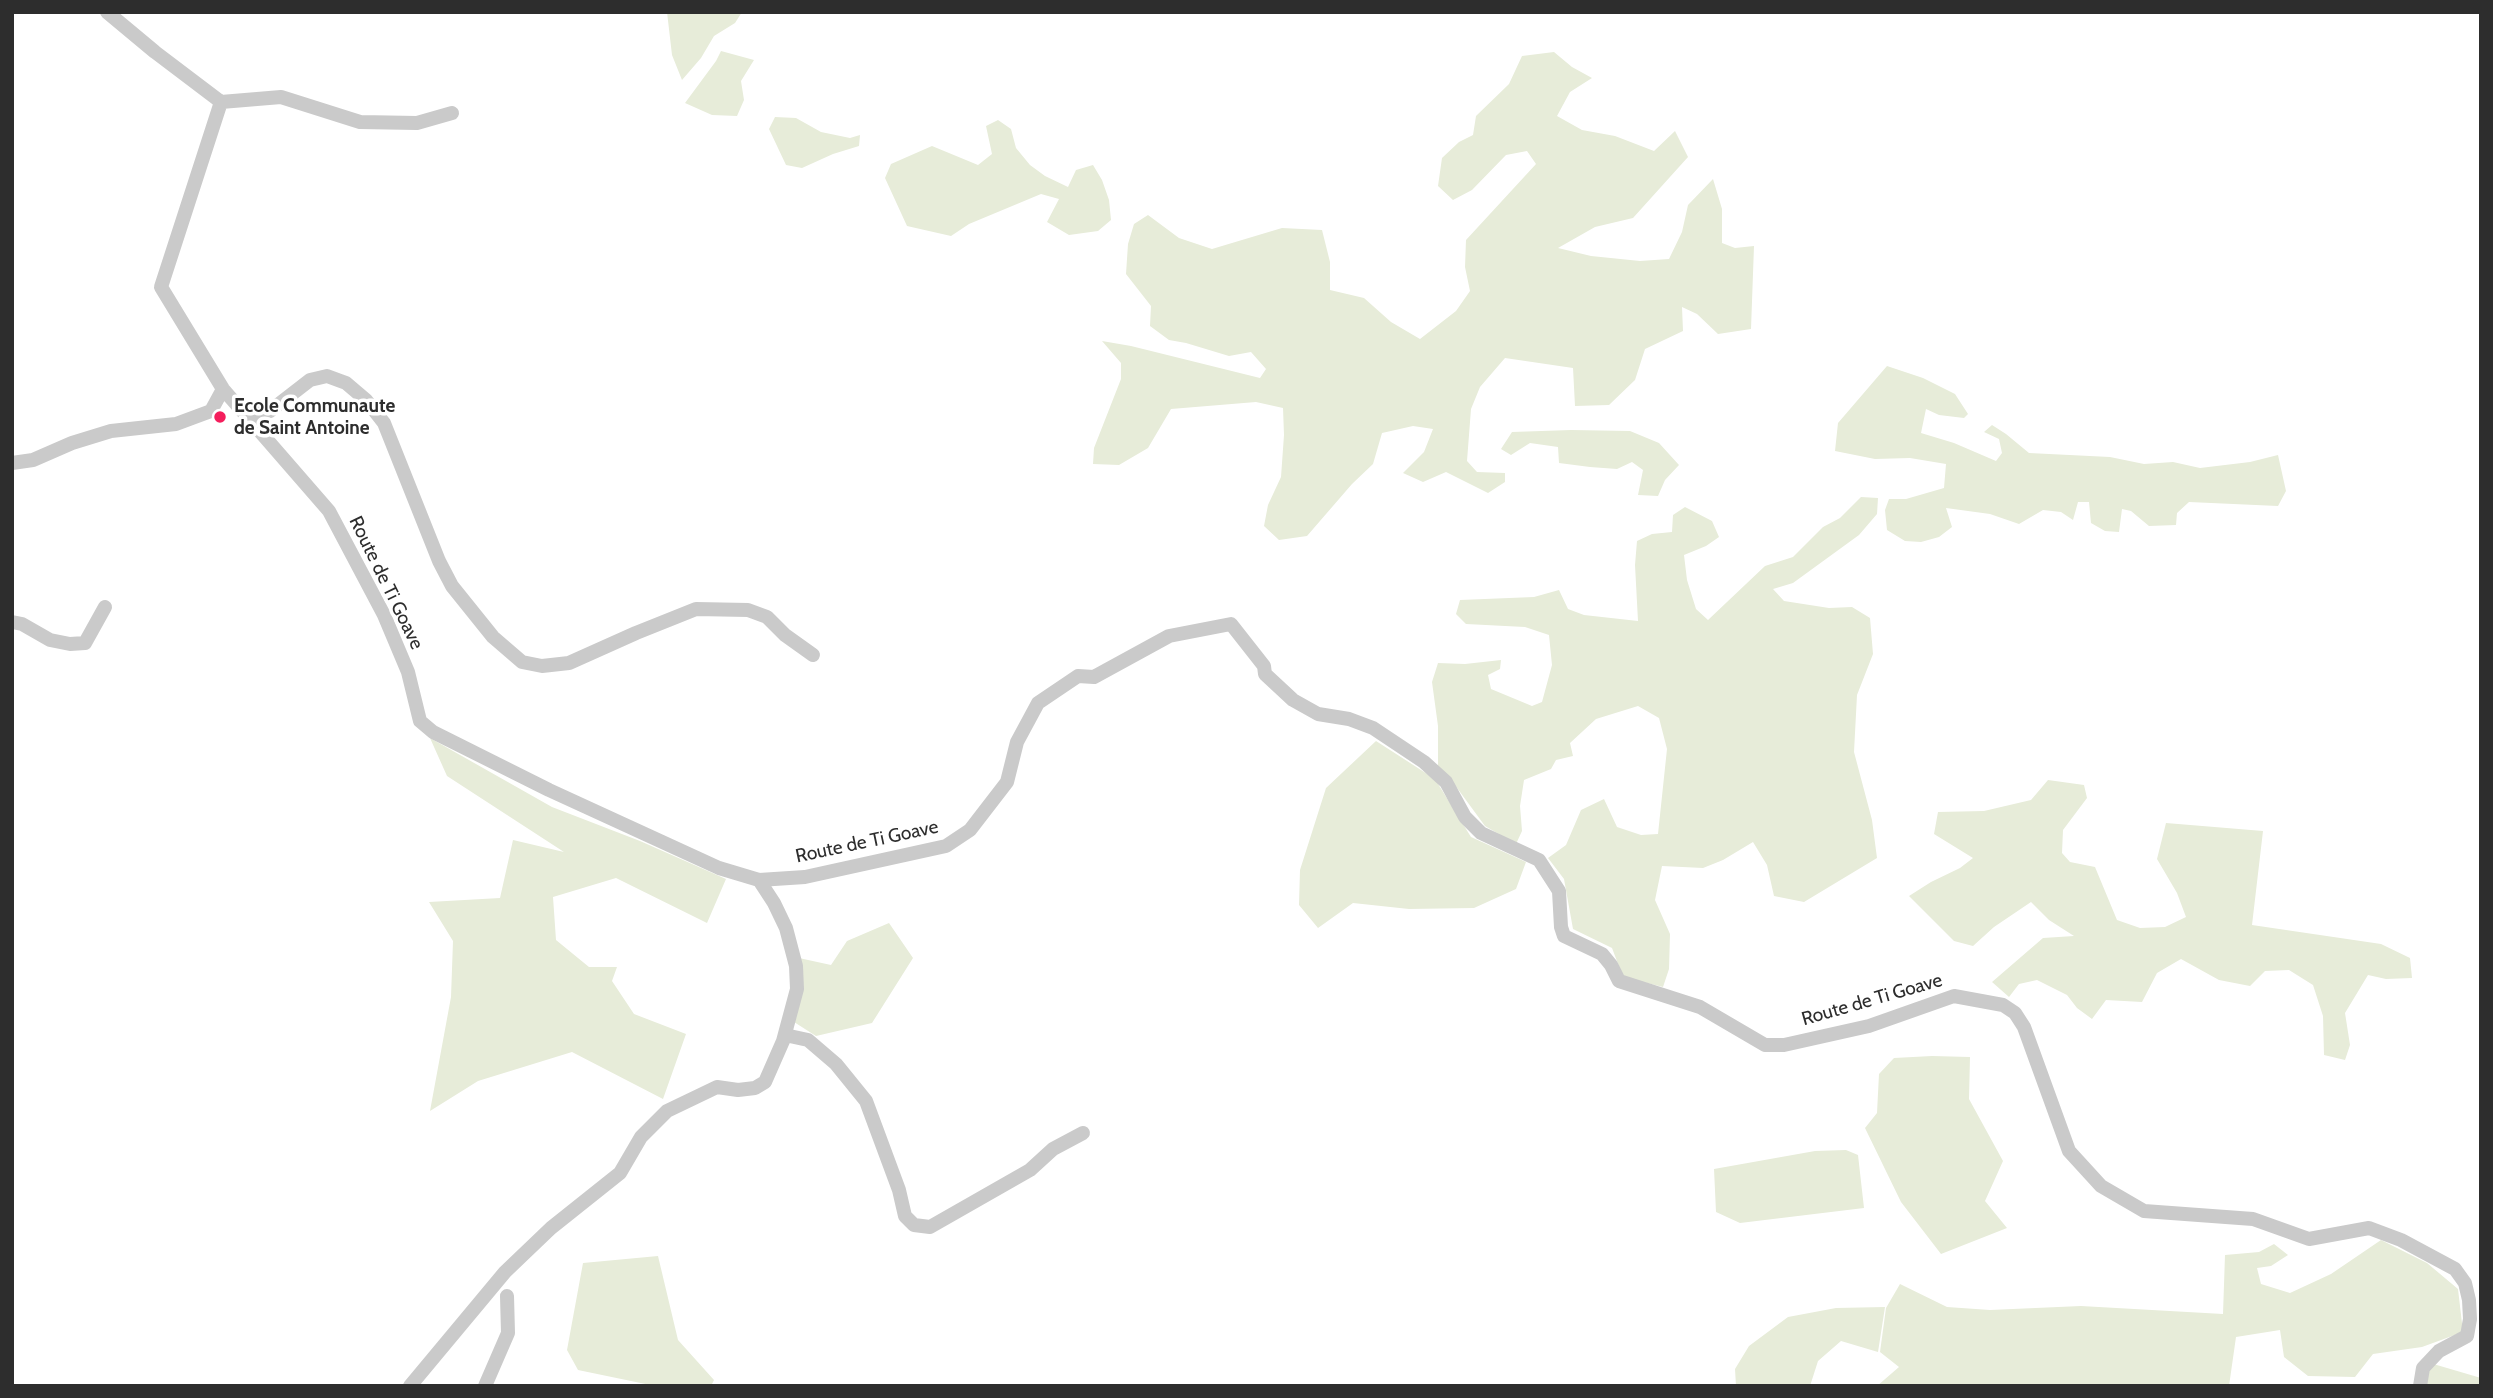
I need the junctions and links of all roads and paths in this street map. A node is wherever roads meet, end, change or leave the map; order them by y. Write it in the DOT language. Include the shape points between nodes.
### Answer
graph roads {
  1 [pos="107,12"];
  2 [pos="221,102"];
  3 [pos="452,113"];
  4 [pos="223,389"];
  5 [pos="242,411"];
  6 [pos="12,463"];
  7 [pos="105,607"];
  8 [pos="12,622"];
  9 [pos="813,655"];
  10 [pos="759,880"];
  11 [pos="785,1035"];
  12 [pos="1083,1133"];
  13 [pos="507,1296"];
  14 [pos="410,1386"];
  15 [pos="485,1386"];
  16 [pos="2420,1386"];
  1 -- 2 [label="street"];
  2 -- 3 [label="street" via="281,97 360,122 417,124"];
  2 -- 4 [label="street, Route de Ti Goave" via="161,287"];
  4 -- 5 [label="street, Route de Ti Goave"];
  4 -- 6 [label="street" via="211,411 176,424 111,432"];
  5 -- 9 [label="street" via="270,411 310,380 327,376 346,383 366,400 384,423 452,586 493,637 522,662 542,666 569,663 696,610 748,610 767,617"];
  5 -- 10 [label="street, Route de Ti Goave" via="329,511 384,615 408,672 419,721 549,790 719,868"];
  7 -- 8 [label="street" via="85,643 50,640"];
  10 -- 11 [label="street" via="786,928 796,967 797,989"];
  10 -- 16 [label="street, Route de Ti Goave" via="805,877 946,846 970,830 1007,782 1017,742 1038,703 1078,676 1094,677 1169,636 1231,624 1264,666 1265,674 1293,700 1318,714 1373,728 1446,782 1465,817 1481,833 1539,860 1559,891 1564,936 1602,954 1619,981 1700,1007 1765,1045 1869,1026 1954,996 2003,1005 2024,1027 2069,1151 2101,1186 2144,1211 2253,1219 2309,1239 2369,1227 2455,1269 2469,1300 2467,1336 2439,1351 2423,1368"];
  11 -- 12 [label="street" via="808,1040 836,1064 866,1101 905,1216 914,1225 930,1227 1030,1170 1053,1149"];
  11 -- 14 [label="street" via="765,1082 738,1090 716,1087 667,1111 641,1137 620,1173 505,1272"];
  13 -- 15 [label="street" via="508,1333"];
}
